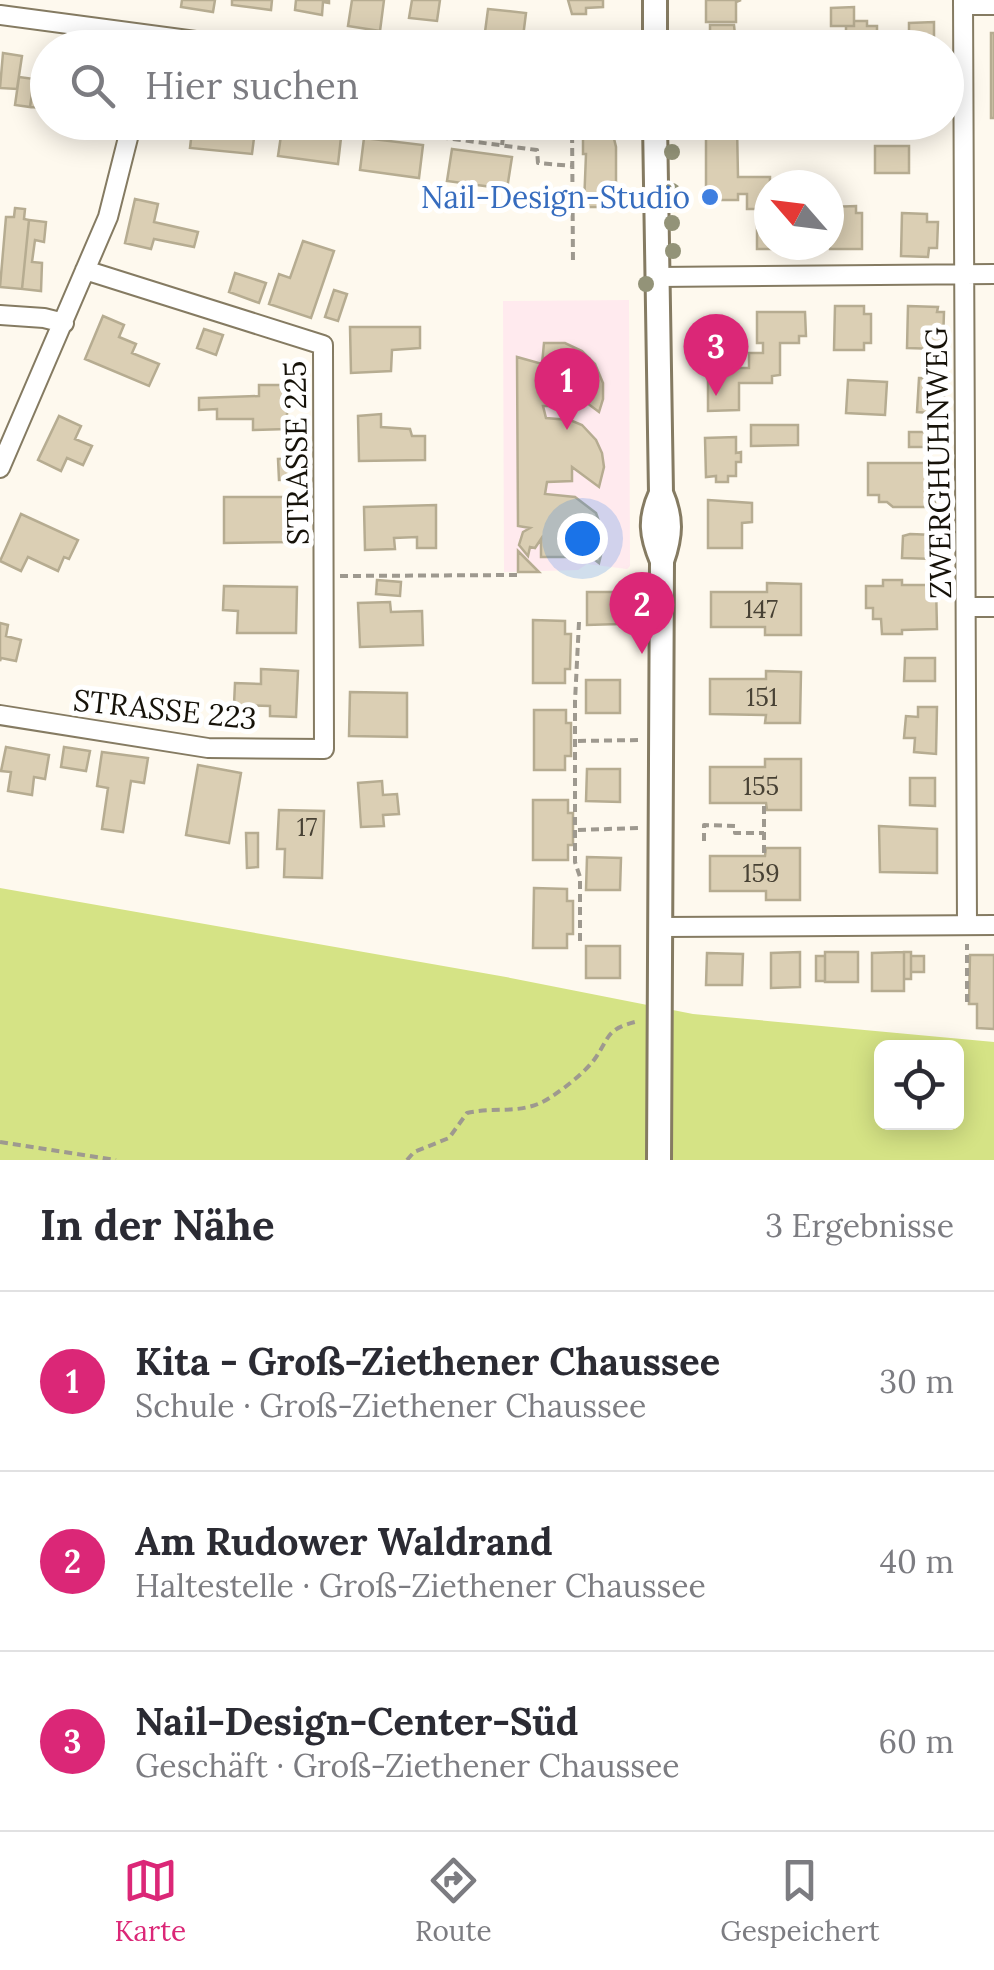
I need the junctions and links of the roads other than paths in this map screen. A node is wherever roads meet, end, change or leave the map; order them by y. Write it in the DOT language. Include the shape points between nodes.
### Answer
graph roads {
  1 [pos="656,0"];
  2 [pos="963,3"];
  3 [pos="994,5"];
  4 [pos="11,10"];
  5 [pos="100,30"];
  6 [pos="655,30"];
  7 [pos="963,30"];
  8 [pos="127,140"];
  9 [pos="655,140"];
  10 [pos="964,140"];
  11 [pos="84,270"];
  12 [pos="964,274"];
  13 [pos="994,274"];
  14 [pos="658,277"];
  15 [pos="0,314"];
  16 [pos="64,323"];
  17 [pos="0,468"];
  18 [pos="967,606"];
  19 [pos="994,606"];
  20 [pos="0,715"];
  21 [pos="324,749"];
  22 [pos="994,924"];
  23 [pos="967,925"];
  24 [pos="662,928"];
  25 [pos="659,1160"];
  1 -- 6 [label="street"];
  2 -- 3 [label="street"];
  2 -- 7 [label="street, ZWERGHUHNWEG"];
  4 -- 5 [label="street"];
  8 -- 11 [label="street" via="108,217"];
  9 -- 14 [label="street"];
  10 -- 12 [label="street, ZWERGHUHNWEG"];
  11 -- 16 [label="street"];
  11 -- 21 [label="street, STRASSE 225" via="323,345"];
  12 -- 13 [label="street"];
  12 -- 14 [label="street"];
  12 -- 18 [label="street, ZWERGHUHNWEG"];
  14 -- 24 [label="street" via="661,493 670,513 662,561"];
  15 -- 16 [label="street"];
  16 -- 17 [label="street"];
  18 -- 19 [label="street"];
  18 -- 23 [label="street, ZWERGHUHNWEG"];
  20 -- 21 [label="street, STRASSE 223" via="208,748"];
  22 -- 23 [label="street"];
  23 -- 24 [label="street"];
  24 -- 25 [label="street"];
}
